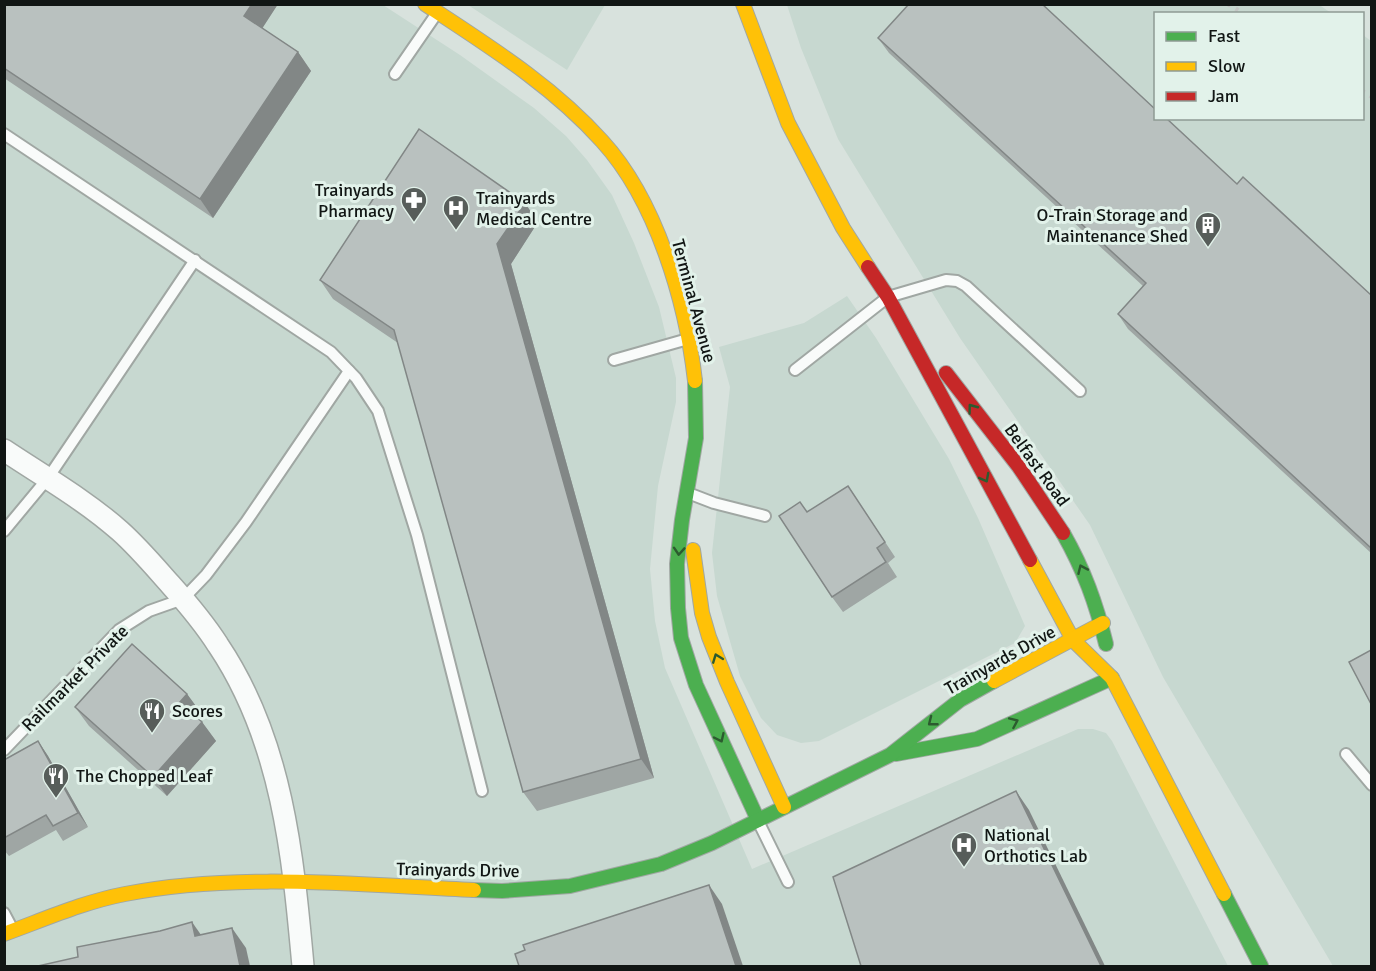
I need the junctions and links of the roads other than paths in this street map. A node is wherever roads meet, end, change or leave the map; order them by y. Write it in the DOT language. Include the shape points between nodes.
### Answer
graph roads {
  1 [pos="425,4"];
  2 [pos="743,4"];
  3 [pos="438,13"];
  4 [pos="394,74"];
  5 [pos="4,134"];
  6 [pos="195,260"];
  7 [pos="888,297"];
  8 [pos="688,339"];
  9 [pos="614,360"];
  10 [pos="795,370"];
  11 [pos="349,371"];
  12 [pos="1080,391"];
  13 [pos="4,450"];
  14 [pos="48,478"];
  15 [pos="687,493"];
  16 [pos="765,516"];
  17 [pos="4,531"];
  18 [pos="183,599"];
  19 [pos="1103,624"];
  20 [pos="1073,640"];
  21 [pos="1112,678"];
  22 [pos="4,750"];
  23 [pos="1346,754"];
  24 [pos="890,755"];
  25 [pos="1371,785"];
  26 [pos="482,791"];
  27 [pos="784,807"];
  28 [pos="758,820"];
  29 [pos="296,882"];
  30 [pos="789,882"];
  31 [pos="4,913"];
  32 [pos="9,932"];
  33 [pos="303,966"];
  34 [pos="1260,966"];
  1 -- 3 [label="street, Terminal Avenue"];
  2 -- 7 [label="street, Belfast Road" via="788,123 843,228"];
  3 -- 4 [label="lane"];
  3 -- 8 [label="street, Terminal Avenue" via="550,92 580,118 621,165 662,248"];
  5 -- 6 [label="lane"];
  6 -- 11 [label="lane" via="332,352"];
  6 -- 14 [label="lane"];
  7 -- 10 [label="lane"];
  7 -- 12 [label="lane" via="946,280 957,281"];
  19 -- 7 [label="street, Belfast Road, one-way" via="1081,567 1037,493"];
  7 -- 20 [label="street, Belfast Road, one-way"];
  8 -- 9 [label="lane"];
  8 -- 15 [label="street, Terminal Avenue" via="698,401"];
  11 -- 18 [label="lane" via="246,522"];
  11 -- 26 [label="lane" via="378,411 397,468"];
  13 -- 14 [label="street"];
  14 -- 17 [label="lane"];
  14 -- 18 [label="street" via="119,530"];
  15 -- 16 [label="lane"];
  27 -- 15 [label="street, Terminal Avenue, one-way" via="709,636 699,591"];
  15 -- 28 [label="street, Terminal Avenue, one-way" via="677,582 681,638 701,699"];
  18 -- 22 [label="lane, Railmarket Private" via="149,610 119,630"];
  18 -- 29 [label="street" via="219,645 261,728 280,793"];
  19 -- 20 [label="street, Trainyards Drive"];
  19 -- 21 [label="street, Belfast Road"];
  20 -- 21 [label="street, Belfast Road"];
  20 -- 24 [label="street, Trainyards Drive, one-way" via="960,700"];
  24 -- 21 [label="street, Trainyards Drive, one-way" via="977,739"];
  21 -- 34 [label="street, Belfast Road"];
  23 -- 25 [label="lane"];
  24 -- 27 [label="street, Trainyards Drive"];
  27 -- 28 [label="street, Trainyards Drive"];
  28 -- 29 [label="street, Trainyards Drive" via="661,864 570,886 483,891"];
  28 -- 30 [label="lane"];
  29 -- 32 [label="street, Trainyards Drive" via="211,884 124,894"];
  29 -- 33 [label="street"];
  31 -- 32 [label="lane"];
}
